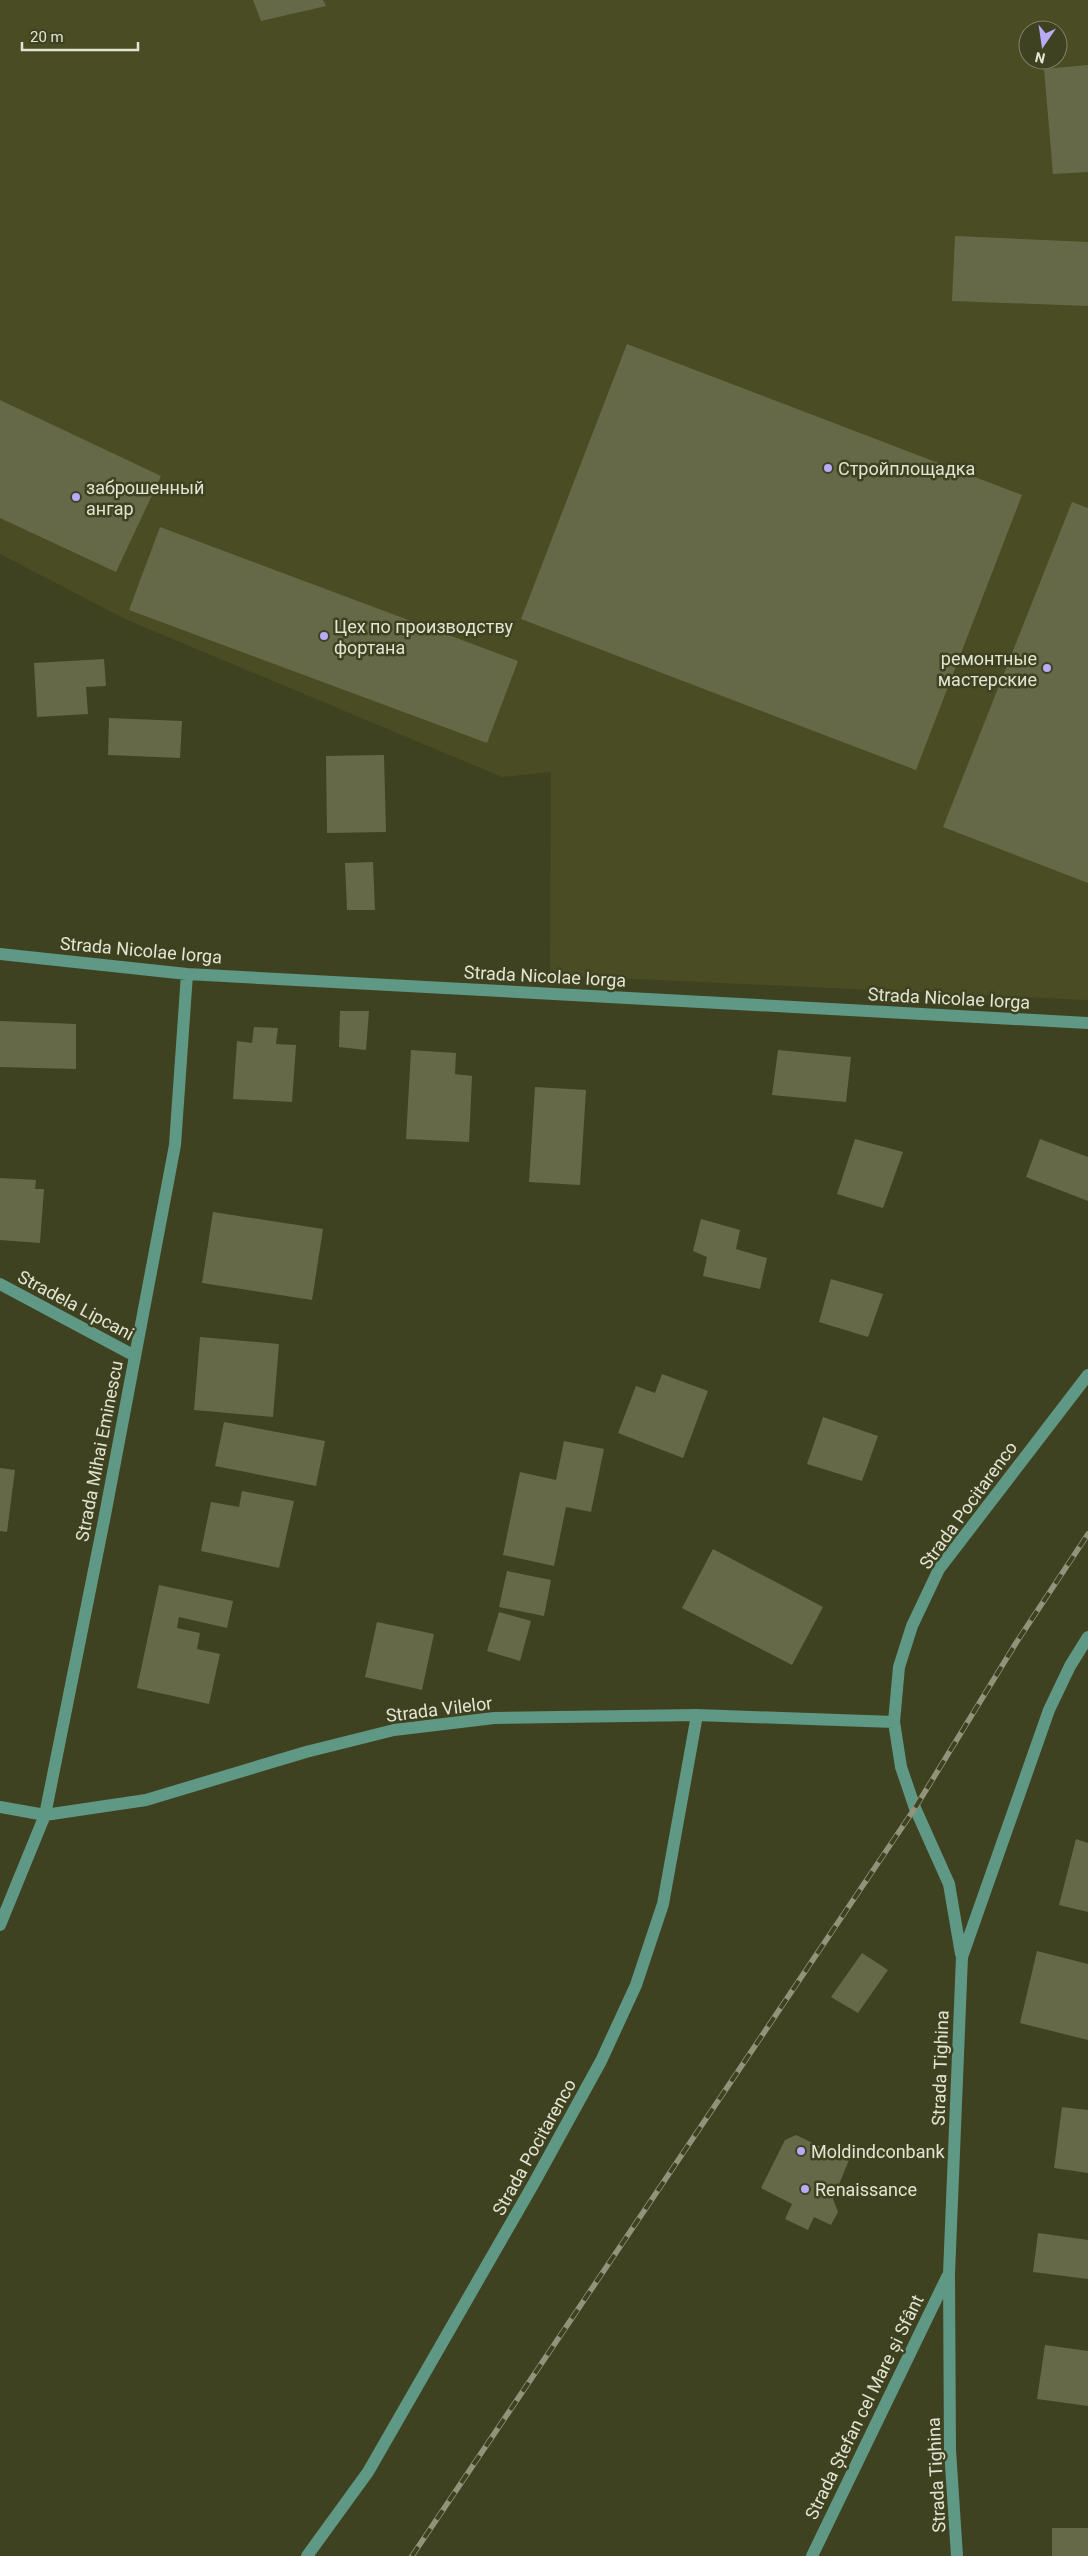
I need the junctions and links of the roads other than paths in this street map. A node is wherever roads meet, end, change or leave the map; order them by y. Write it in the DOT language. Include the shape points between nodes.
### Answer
graph roads {
  1 [pos="0,954"];
  2 [pos="187,974"];
  3 [pos="1088,1023"];
  4 [pos="0,1284"];
  5 [pos="135,1356"];
  6 [pos="1088,1375"];
  7 [pos="1088,1637"];
  8 [pos="697,1715"];
  9 [pos="894,1722"];
  10 [pos="0,1807"];
  11 [pos="45,1815"];
  12 [pos="0,1925"];
  13 [pos="962,1957"];
  14 [pos="949,2274"];
  15 [pos="306,2556"];
  16 [pos="812,2556"];
  17 [pos="957,2556"];
  1 -- 2 [label="street, Strada Nicolae Iorga"];
  2 -- 3 [label="street, Strada Nicolae Iorga"];
  2 -- 5 [label="street, Strada Mihai Eminescu" via="175,1145"];
  4 -- 5 [label="street, Stradela Lipcani"];
  5 -- 11 [label="street, Strada Mihai Eminescu"];
  6 -- 9 [label="street, Strada Pocitarenco" via="939,1569 912,1626 899,1667"];
  7 -- 13 [label="street, Strada Tighina" via="1049,1710"];
  8 -- 9 [label="street, Strada Vilelor"];
  8 -- 11 [label="street, Strada Vilelor" via="494,1718 394,1730 306,1752 146,1800"];
  8 -- 15 [label="street, Strada Pocitarenco" via="663,1904 636,1985 601,2061 368,2472"];
  9 -- 13 [label="street, Strada Pocitarenco" via="901,1767 915,1808 949,1884"];
  10 -- 11 [label="street, Strada Vilelor"];
  11 -- 12 [label="street, Strada Mihai Eminescu"];
  13 -- 14 [label="street, Strada Tighina"];
  14 -- 16 [label="street, Strada Ștefan cel Mare și Sfânt"];
  14 -- 17 [label="street, Strada Tighina" via="950,2450"];
}
